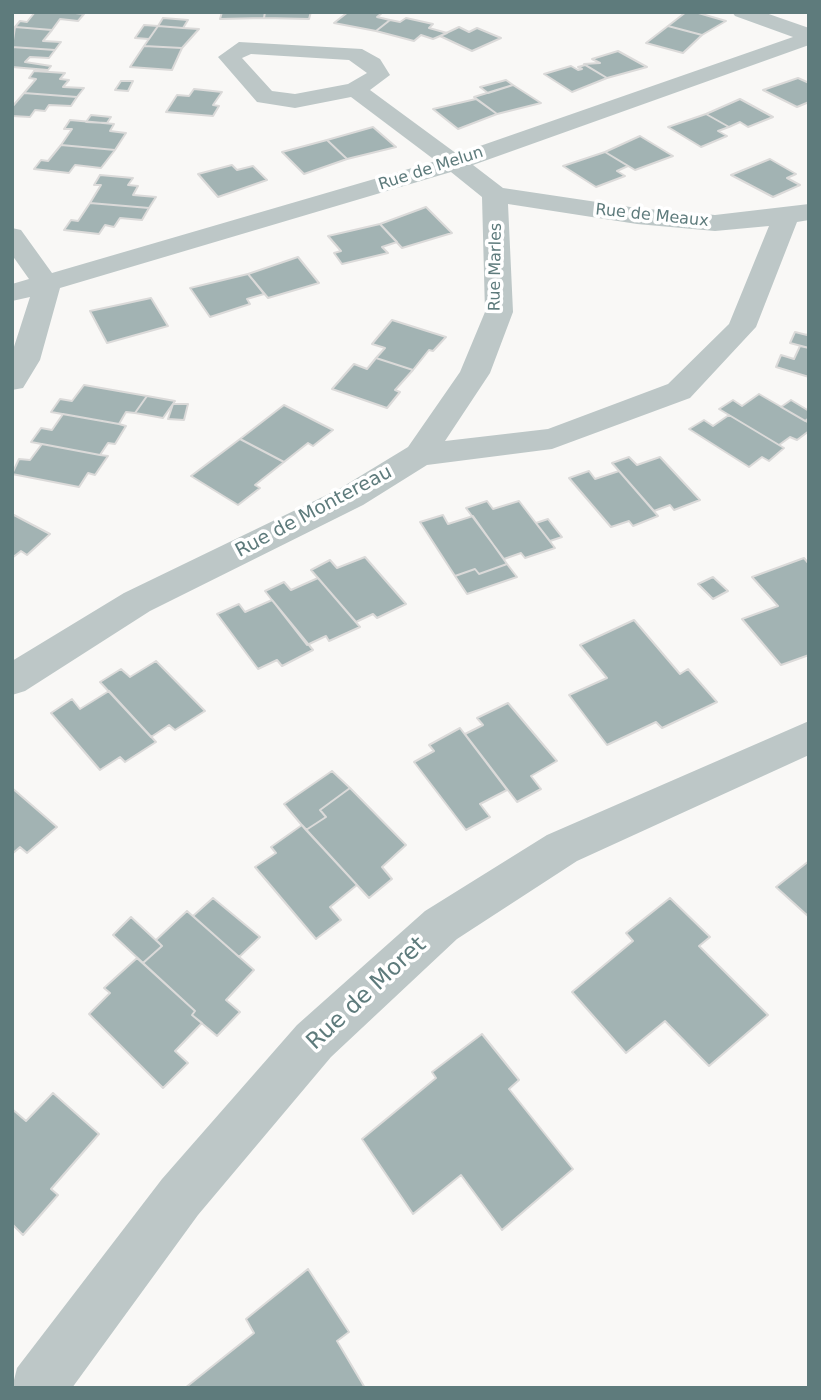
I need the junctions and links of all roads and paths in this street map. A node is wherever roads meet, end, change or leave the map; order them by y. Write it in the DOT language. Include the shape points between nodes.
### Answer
graph roads {
  1 [pos="741,12"];
  2 [pos="809,36"];
  3 [pos="355,89"];
  4 [pos="453,164"];
  5 [pos="495,194"];
  6 [pos="797,215"];
  7 [pos="12,236"];
  8 [pos="47,285"];
  9 [pos="12,293"];
  10 [pos="12,381"];
  11 [pos="419,455"];
  12 [pos="12,680"];
  13 [pos="809,737"];
  14 [pos="37,1388"];
  1 -- 2 [label="street"];
  2 -- 4 [label="street, Rue de Melun"];
  3 -- 3 [label="street" via="379,75 372,64 354,54 247,47 229,57 265,97 295,102"];
  3 -- 4 [label="street"];
  4 -- 5 [label="street"];
  4 -- 8 [label="street, Rue de Melun"];
  5 -- 6 [label="street, Rue de Meaux" via="637,216 715,222"];
  5 -- 11 [label="street, Rue Marles" via="499,312 475,373"];
  6 -- 11 [label="street, Rue de Montereau" via="742,327 679,391 552,439"];
  7 -- 8 [label="street"];
  8 -- 9 [label="street, Rue de Melun"];
  8 -- 10 [label="street" via="25,360"];
  11 -- 12 [label="street, Rue de Montereau" via="351,498 137,602"];
  13 -- 14 [label="street, Rue de Moret" via="562,848 441,925 314,1041 180,1197"];
}
